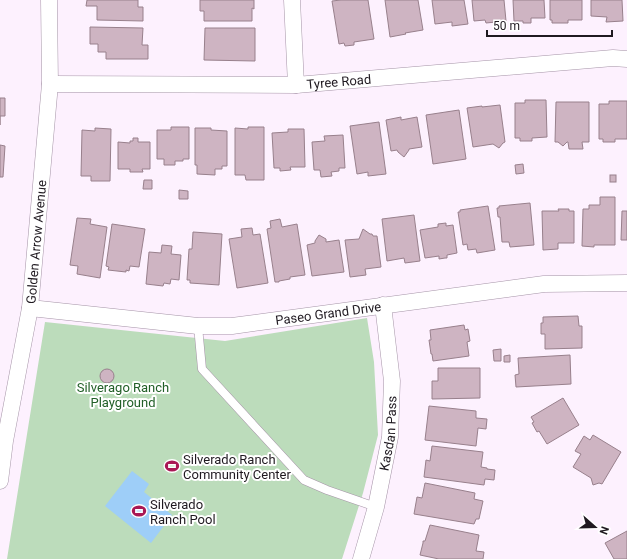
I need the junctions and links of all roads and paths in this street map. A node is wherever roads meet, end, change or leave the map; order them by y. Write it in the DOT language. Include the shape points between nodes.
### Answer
graph roads {
  1 [pos="49,0"];
  2 [pos="292,0"];
  3 [pos="627,59"];
  4 [pos="50,84"];
  5 [pos="296,85"];
  6 [pos="627,283"];
  7 [pos="384,306"];
  8 [pos="30,308"];
  9 [pos="198,326"];
  10 [pos="3,441"];
  11 [pos="0,481"];
  12 [pos="376,507"];
  13 [pos="361,559"];
  1 -- 4 [label="street, Golden Arrow Avenue"];
  2 -- 5 [label="street"];
  3 -- 5 [label="street, Tyree Road" via="613,58"];
  4 -- 5 [label="street, Tyree Road"];
  4 -- 8 [label="street, Golden Arrow Avenue"];
  6 -- 7 [label="street, Paseo Grand Drive" via="544,284"];
  7 -- 9 [label="street, Paseo Grand Drive" via="232,326"];
  7 -- 12 [label="street, Kasdan Pass" via="392,381 390,437"];
  8 -- 9 [label="street, Paseo Grand Drive"];
  8 -- 10 [label="street, Golden Arrow Avenue"];
  9 -- 12 [label="lane" via="202,369 304,480"];
  10 -- 11 [label="street, Golden Arrow Avenue"];
  12 -- 13 [label="street, Kasdan Pass"];
}
